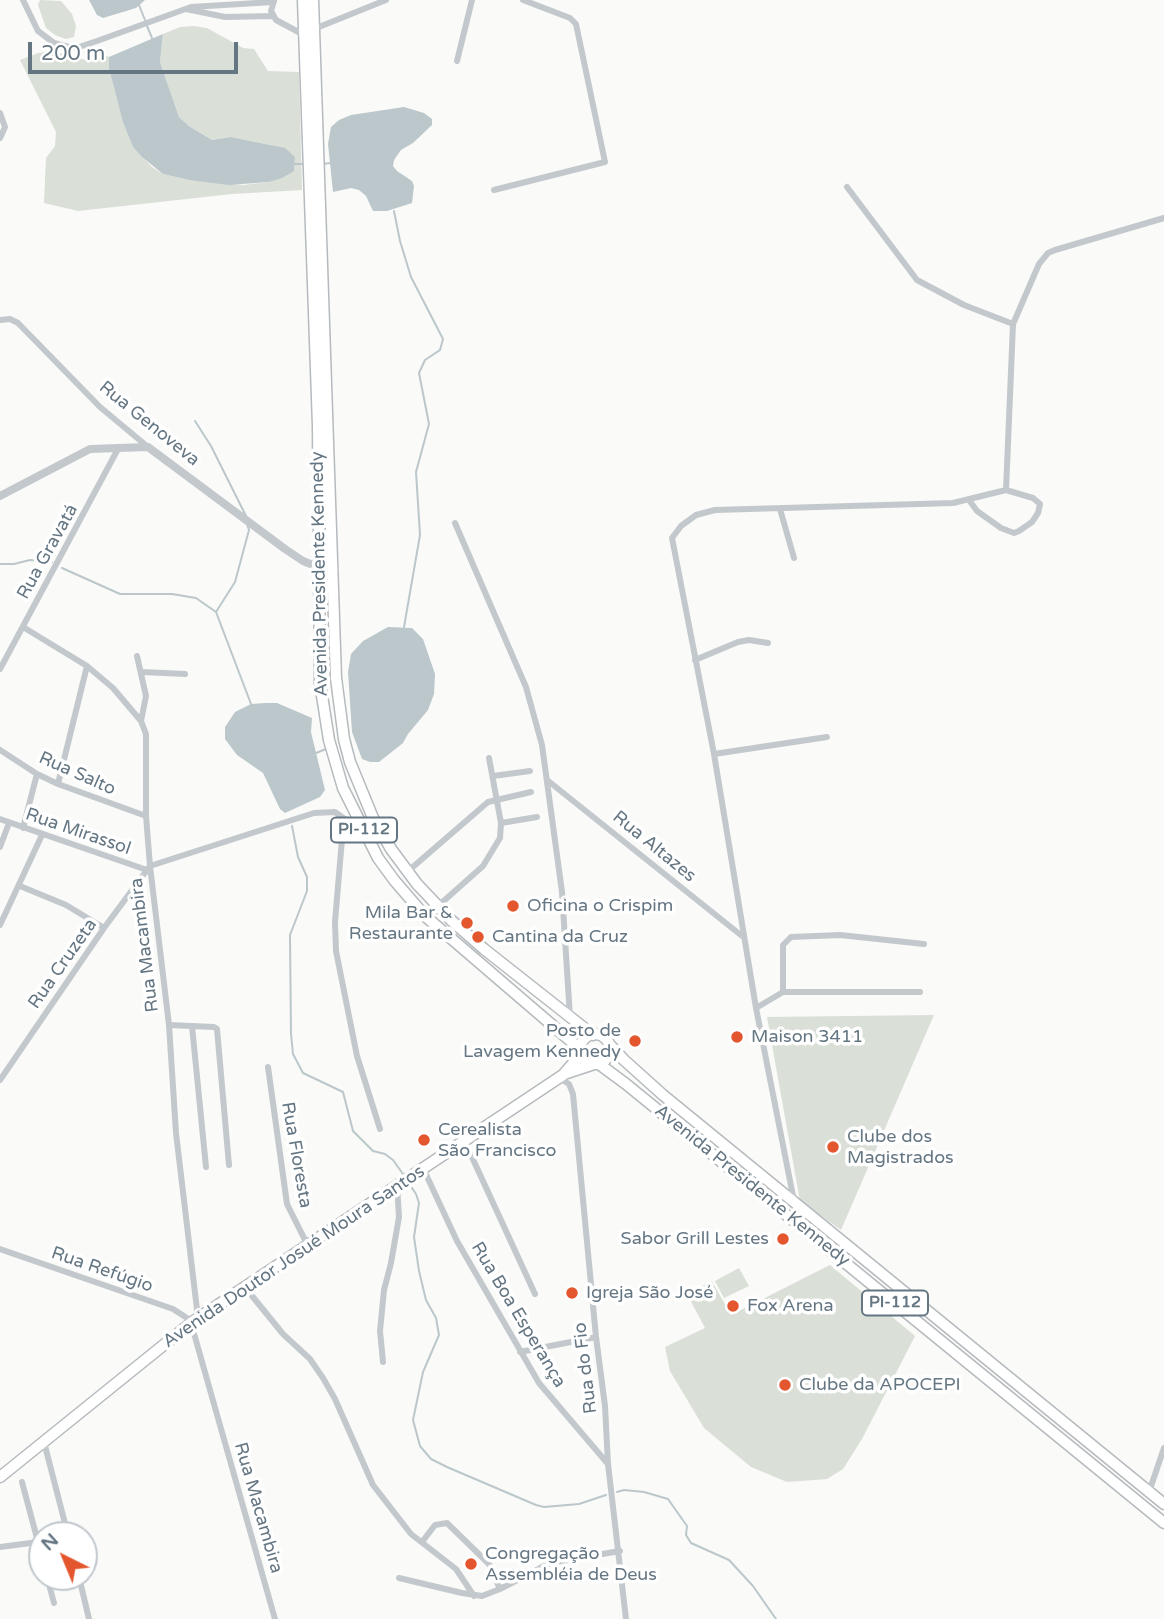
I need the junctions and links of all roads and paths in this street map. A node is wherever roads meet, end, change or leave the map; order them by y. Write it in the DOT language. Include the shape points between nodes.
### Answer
graph roads {
  1 [pos="23,0"];
  2 [pos="303,0"];
  3 [pos="313,0"];
  4 [pos="386,0"];
  5 [pos="472,0"];
  6 [pos="523,0"];
  7 [pos="274,1"];
  8 [pos="225,3"];
  9 [pos="186,9"];
  10 [pos="273,16"];
  11 [pos="225,17"];
  12 [pos="309,32"];
  13 [pos="457,61"];
  14 [pos="0,113"];
  15 [pos="0,138"];
  16 [pos="848,187"];
  17 [pos="494,190"];
  18 [pos="1164,218"];
  19 [pos="0,320"];
  20 [pos="1013,324"];
  21 [pos="119,447"];
  22 [pos="148,447"];
  23 [pos="1006,490"];
  24 [pos="0,496"];
  25 [pos="969,500"];
  26 [pos="780,509"];
  27 [pos="455,523"];
  28 [pos="794,558"];
  29 [pos="318,567"];
  30 [pos="334,569"];
  31 [pos="23,627"];
  32 [pos="768,643"];
  33 [pos="137,656"];
  34 [pos="695,660"];
  35 [pos="87,666"];
  36 [pos="0,669"];
  37 [pos="142,672"];
  38 [pos="185,674"];
  39 [pos="141,720"];
  40 [pos="827,737"];
  41 [pos="0,750"];
  42 [pos="713,754"];
  43 [pos="489,758"];
  44 [pos="530,771"];
  45 [pos="37,774"];
  46 [pos="492,776"];
  47 [pos="547,780"];
  48 [pos="58,784"];
  49 [pos="531,792"];
  50 [pos="498,798"];
  51 [pos="146,816"];
  52 [pos="537,817"];
  53 [pos="352,818"];
  54 [pos="0,819"];
  55 [pos="9,823"];
  56 [pos="501,823"];
  57 [pos="23,828"];
  58 [pos="42,835"];
  59 [pos="0,847"];
  60 [pos="148,868"];
  61 [pos="407,872"];
  62 [pos="19,886"];
  63 [pos="438,906"];
  64 [pos="0,925"];
  65 [pos="104,928"];
  66 [pos="743,937"];
  67 [pos="925,944"];
  68 [pos="783,992"];
  69 [pos="920,992"];
  70 [pos="756,1008"];
  71 [pos="570,1019"];
  72 [pos="169,1025"];
  73 [pos="192,1026"];
  74 [pos="593,1035"];
  75 [pos="609,1044"];
  76 [pos="581,1051"];
  77 [pos="597,1064"];
  78 [pos="268,1067"];
  79 [pos="561,1076"];
  80 [pos="0,1080"];
  81 [pos="380,1129"];
  82 [pos="465,1142"];
  83 [pos="229,1166"];
  84 [pos="206,1167"];
  85 [pos="424,1168"];
  86 [pos="761,1175"];
  87 [pos="397,1185"];
  88 [pos="752,1186"];
  89 [pos="795,1203"];
  90 [pos="307,1244"];
  91 [pos="0,1249"];
  92 [pos="244,1286"];
  93 [pos="535,1294"];
  94 [pos="195,1321"];
  95 [pos="596,1337"];
  96 [pos="520,1352"];
  97 [pos="383,1362"];
  98 [pos="1062,1421"];
  99 [pos="1054,1433"];
  100 [pos="44,1442"];
  101 [pos="1164,1448"];
  102 [pos="608,1464"];
  103 [pos="0,1478"];
  104 [pos="22,1482"];
  105 [pos="1149,1492"];
  106 [pos="1164,1504"];
  107 [pos="32,1521"];
  108 [pos="64,1521"];
  109 [pos="1164,1523"];
  110 [pos="422,1542"];
  111 [pos="28,1543"];
  112 [pos="0,1547"];
  113 [pos="620,1551"];
  114 [pos="399,1578"];
  115 [pos="500,1589"];
  116 [pos="51,1591"];
  117 [pos="82,1591"];
  118 [pos="474,1595"];
  119 [pos="54,1603"];
  120 [pos="89,1619"];
  121 [pos="275,1619"];
  122 [pos="626,1619"];
  1 -- 9 [label="street" via="45,38 79,47"];
  2 -- 12 [label="main road, Avenida Presidente Kennedy / PI-112"];
  3 -- 12 [label="main road, Avenida Presidente Kennedy / PI-112"];
  4 -- 12 [label="street"];
  5 -- 13 [label="street"];
  6 -- 17 [label="street" via="576,23 605,162"];
  7 -- 8 [label="street"];
  7 -- 10 [label="street"];
  8 -- 9 [label="street"];
  8 -- 11 [label="street"];
  9 -- 11 [label="street"];
  10 -- 11 [label="street"];
  10 -- 12 [label="street"];
  12 -- 29 [label="main road, Avenida Presidente Kennedy / PI-112"];
  12 -- 30 [label="main road, Avenida Presidente Kennedy / PI-112"];
  14 -- 15 [label="street" via="5,127"];
  16 -- 20 [label="street" via="917,279 964,305"];
  18 -- 20 [label="street" via="1048,253"];
  19 -- 22 [label="street, Rua Genoveva" via="18,323 100,407"];
  20 -- 23 [label="street"];
  21 -- 22 [label="street"];
  21 -- 24 [label="street" via="90,449"];
  21 -- 31 [label="street, Rua Gravatá"];
  22 -- 29 [label="street, Rua Genoveva" via="285,550"];
  23 -- 25 [label="street"];
  23 -- 25 [label="street" via="1040,504 1032,522 1019,531 1001,528"];
  25 -- 26 [label="street"];
  26 -- 28 [label="street"];
  26 -- 34 [label="street" via="703,512 672,538"];
  27 -- 47 [label="street" via="526,687"];
  29 -- 30 [label="street, Rua Genoveva"];
  29 -- 53 [label="main road, Avenida Presidente Kennedy / PI-112" via="324,713"];
  30 -- 61 [label="main road, Avenida Presidente Kennedy / PI-112" via="344,739 365,802"];
  31 -- 35 [label="street"];
  31 -- 36 [label="street, Rua Gravatá"];
  32 -- 34 [label="street" via="738,642"];
  33 -- 37 [label="street, Rua Macambira"];
  34 -- 42 [label="street"];
  35 -- 39 [label="street"];
  35 -- 48 [label="street"];
  37 -- 38 [label="street"];
  37 -- 39 [label="street, Rua Macambira" via="146,696"];
  39 -- 51 [label="street, Rua Macambira" via="147,745"];
  40 -- 42 [label="street"];
  41 -- 45 [label="street, Rua Salto"];
  42 -- 66 [label="street"];
  43 -- 46 [label="street"];
  44 -- 46 [label="street"];
  45 -- 48 [label="street, Rua Salto"];
  45 -- 57 [label="street"];
  46 -- 50 [label="street"];
  47 -- 66 [label="street, Rua Altazes"];
  47 -- 71 [label="street" via="562,892"];
  48 -- 51 [label="street, Rua Salto"];
  49 -- 50 [label="street"];
  50 -- 56 [label="street"];
  50 -- 61 [label="street"];
  51 -- 60 [label="street, Rua Macambira"];
  52 -- 56 [label="street"];
  53 -- 60 [label="street" via="335,811 314,813"];
  53 -- 76 [label="main road, Avenida Presidente Kennedy / PI-112" via="425,916"];
  53 -- 81 [label="street" via="342,839 336,951 356,1056"];
  54 -- 55 [label="street, Rua Mirassol"];
  55 -- 57 [label="street, Rua Mirassol"];
  55 -- 59 [label="street"];
  56 -- 63 [label="street" via="500,838 483,866"];
  57 -- 58 [label="street, Rua Mirassol"];
  58 -- 60 [label="street, Rua Mirassol"];
  58 -- 62 [label="street"];
  60 -- 65 [label="street, Rua Cruzeta"];
  60 -- 72 [label="street, Rua Macambira"];
  61 -- 63 [label="main road, Avenida Presidente Kennedy / PI-112"];
  62 -- 64 [label="street"];
  62 -- 65 [label="street" via="61,902"];
  63 -- 71 [label="main road, Avenida Presidente Kennedy / PI-112"];
  65 -- 80 [label="street, Rua Cruzeta"];
  66 -- 70 [label="street"];
  67 -- 68 [label="street" via="840,935 791,937 783,945"];
  68 -- 69 [label="street"];
  68 -- 70 [label="street"];
  70 -- 89 [label="street"];
  71 -- 74 [label="main road, Avenida Presidente Kennedy / PI-112"];
  72 -- 73 [label="street"];
  72 -- 94 [label="street, Rua Macambira"];
  73 -- 83 [label="street" via="218,1031"];
  73 -- 84 [label="street"];
  74 -- 75 [label="main road, Avenida Presidente Kennedy / PI-112"];
  74 -- 76 [label="main road" via="584,1040"];
  75 -- 77 [label="main road" via="608,1057"];
  75 -- 86 [label="main road, Avenida Presidente Kennedy / PI-112" via="636,1072"];
  76 -- 77 [label="main road, Avenida Presidente Kennedy / PI-112" via="586,1061"];
  76 -- 79 [label="main road"];
  77 -- 79 [label="main road"];
  77 -- 88 [label="main road, Avenida Presidente Kennedy / PI-112"];
  78 -- 90 [label="street, Rua Floresta" via="288,1203"];
  79 -- 82 [label="main road, Avenida Doutor Josué Moura Santos"];
  79 -- 95 [label="street, Rua do Fio" via="573,1094"];
  82 -- 85 [label="main road, Avenida Doutor Josué Moura Santos"];
  82 -- 93 [label="street"];
  85 -- 87 [label="main road, Avenida Doutor Josué Moura Santos"];
  85 -- 96 [label="street, Rua Boa Esperança" via="457,1241"];
  86 -- 88 [label="main road"];
  86 -- 89 [label="main road, Avenida Presidente Kennedy / PI-112"];
  87 -- 90 [label="main road, Avenida Doutor Josué Moura Santos"];
  87 -- 97 [label="street" via="399,1217 380,1331"];
  88 -- 99 [label="main road, Avenida Presidente Kennedy / PI-112"];
  89 -- 98 [label="main road, Avenida Presidente Kennedy / PI-112"];
  90 -- 92 [label="main road, Avenida Doutor Josué Moura Santos"];
  91 -- 94 [label="street, Rua Refúgio" via="173,1309"];
  92 -- 94 [label="main road, Avenida Doutor Josué Moura Santos"];
  92 -- 110 [label="street" via="316,1368 335,1399 373,1485"];
  94 -- 100 [label="main road, Avenida Doutor Josué Moura Santos"];
  94 -- 121 [label="street, Rua Macambira"];
  95 -- 96 [label="street"];
  95 -- 102 [label="street, Rua do Fio"];
  96 -- 102 [label="street, Rua Boa Esperança" via="543,1388"];
  98 -- 99 [label="main road"];
  98 -- 105 [label="main road, Avenida Presidente Kennedy / PI-112"];
  99 -- 109 [label="main road, Avenida Presidente Kennedy / PI-112"];
  100 -- 103 [label="main road, Avenida Doutor Josué Moura Santos"];
  100 -- 108 [label="street"];
  101 -- 105 [label="street"];
  102 -- 113 [label="street, Rua do Fio"];
  104 -- 107 [label="street"];
  105 -- 106 [label="main road, Avenida Presidente Kennedy / PI-112"];
  110 -- 115 [label="street" via="435,1525 447,1523 489,1564"];
  110 -- 118 [label="street" via="456,1569"];
  111 -- 112 [label="street"];
  113 -- 115 [label="street" via="550,1563"];
  113 -- 122 [label="street, Rua do Fio"];
  114 -- 118 [label="street"];
  115 -- 118 [label="street"];
  116 -- 119 [label="street"];
  117 -- 120 [label="street"];
}
